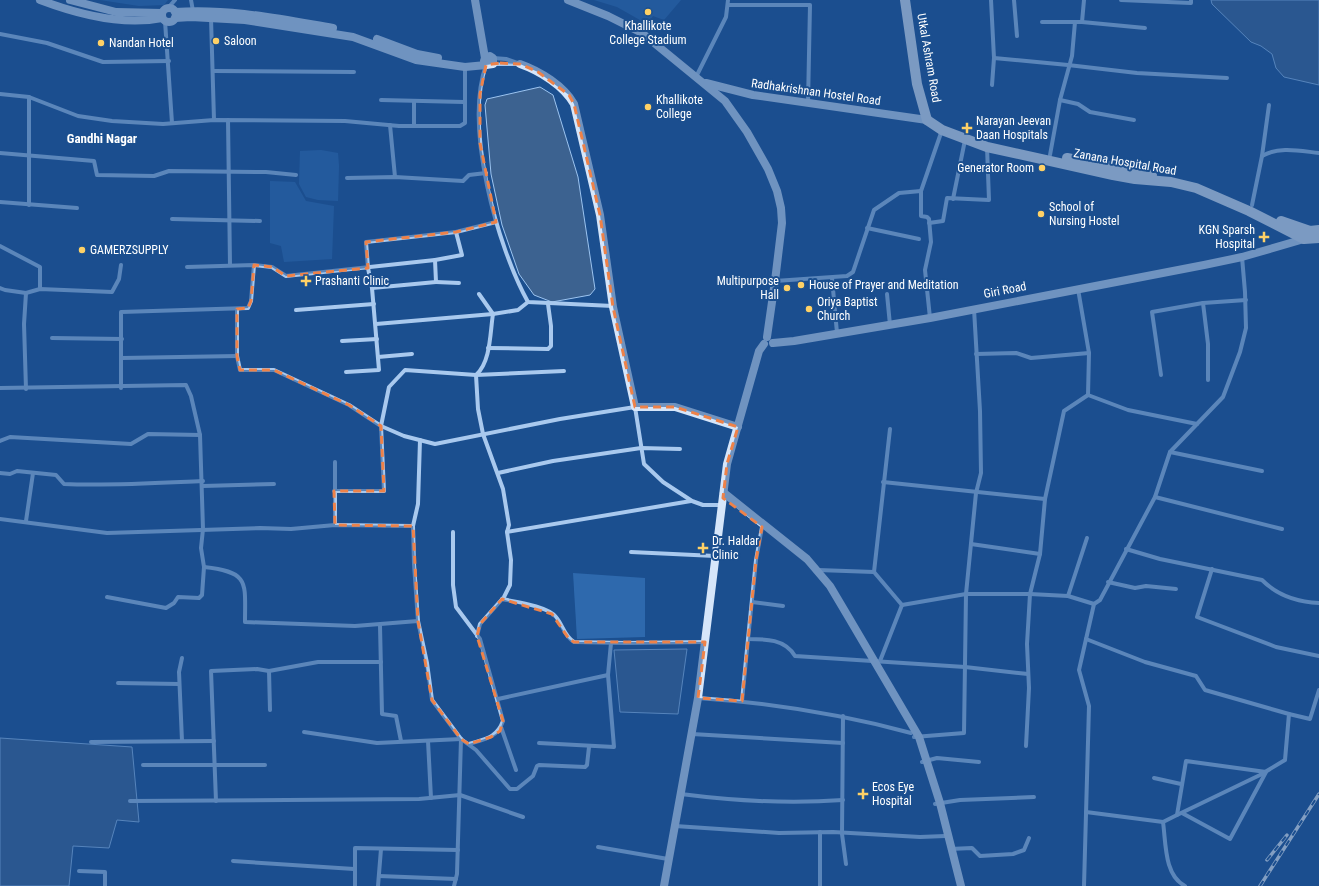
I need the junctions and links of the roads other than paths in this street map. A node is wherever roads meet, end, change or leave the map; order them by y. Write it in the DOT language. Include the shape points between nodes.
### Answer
graph roads {
  1 [pos="40,0"];
  2 [pos="70,0"];
  3 [pos="175,0"];
  4 [pos="191,0"];
  5 [pos="475,0"];
  6 [pos="479,0"];
  7 [pos="568,0"];
  8 [pos="906,0"];
  9 [pos="991,0"];
  10 [pos="1014,0"];
  11 [pos="1084,0"];
  12 [pos="1121,0"];
  13 [pos="1191,0"];
  14 [pos="728,2"];
  15 [pos="193,10"];
  16 [pos="168,15"];
  17 [pos="211,18"];
  18 [pos="1042,22"];
  19 [pos="1075,22"];
  20 [pos="1082,22"];
  21 [pos="1145,28"];
  22 [pos="0,34"];
  23 [pos="1017,36"];
  24 [pos="994,58"];
  25 [pos="488,60"];
  26 [pos="169,61"];
  27 [pos="520,64"];
  28 [pos="1068,64"];
  29 [pos="465,67"];
  30 [pos="213,71"];
  31 [pos="354,72"];
  32 [pos="1227,78"];
  33 [pos="700,79"];
  34 [pos="992,85"];
  35 [pos="731,90"];
  36 [pos="0,94"];
  37 [pos="30,96"];
  38 [pos="381,100"];
  39 [pos="1060,100"];
  40 [pos="414,101"];
  41 [pos="464,102"];
  42 [pos="725,102"];
  43 [pos="808,103"];
  44 [pos="1269,105"];
  45 [pos="214,120"];
  46 [pos="228,120"];
  47 [pos="927,120"];
  48 [pos="1134,120"];
  49 [pos="172,123"];
  50 [pos="390,125"];
  51 [pos="414,126"];
  52 [pos="940,127"];
  53 [pos="965,140"];
  54 [pos="987,147"];
  55 [pos="0,153"];
  56 [pos="1319,153"];
  57 [pos="1050,155"];
  58 [pos="30,156"];
  59 [pos="1262,156"];
  60 [pos="228,171"];
  61 [pos="486,173"];
  62 [pos="296,175"];
  63 [pos="395,177"];
  64 [pos="347,178"];
  65 [pos="921,191"];
  66 [pos="953,199"];
  67 [pos="0,202"];
  68 [pos="29,205"];
  69 [pos="77,208"];
  70 [pos="1250,208"];
  71 [pos="172,220"];
  72 [pos="228,220"];
  73 [pos="260,221"];
  74 [pos="496,222"];
  75 [pos="929,223"];
  76 [pos="867,228"];
  77 [pos="456,232"];
  78 [pos="1311,234"];
  79 [pos="1319,238"];
  80 [pos="919,239"];
  81 [pos="0,246"];
  82 [pos="1242,257"];
  83 [pos="435,260"];
  84 [pos="121,265"];
  85 [pos="230,265"];
  86 [pos="254,265"];
  87 [pos="187,267"];
  88 [pos="368,268"];
  89 [pos="832,278"];
  90 [pos="775,281"];
  91 [pos="436,282"];
  92 [pos="459,283"];
  93 [pos="0,288"];
  94 [pos="372,288"];
  95 [pos="1078,288"];
  96 [pos="40,289"];
  97 [pos="26,293"];
  98 [pos="479,294"];
  99 [pos="887,294"];
  100 [pos="1246,300"];
  101 [pos="528,302"];
  102 [pos="1203,303"];
  103 [pos="374,304"];
  104 [pos="548,304"];
  105 [pos="613,306"];
  106 [pos="237,309"];
  107 [pos="974,309"];
  108 [pos="296,310"];
  109 [pos="493,314"];
  110 [pos="930,318"];
  111 [pos="376,324"];
  112 [pos="890,325"];
  113 [pos="837,334"];
  114 [pos="52,338"];
  115 [pos="122,339"];
  116 [pos="377,339"];
  117 [pos="765,340"];
  118 [pos="342,341"];
  119 [pos="488,348"];
  120 [pos="1089,353"];
  121 [pos="412,354"];
  122 [pos="976,354"];
  123 [pos="237,356"];
  124 [pos="378,357"];
  125 [pos="122,358"];
  126 [pos="564,371"];
  127 [pos="346,372"];
  128 [pos="1161,375"];
  129 [pos="476,376"];
  130 [pos="1208,380"];
  131 [pos="0,388"];
  132 [pos="121,388"];
  133 [pos="26,389"];
  134 [pos="1088,395"];
  135 [pos="635,407"];
  136 [pos="1197,424"];
  137 [pos="381,426"];
  138 [pos="738,427"];
  139 [pos="890,429"];
  140 [pos="483,434"];
  141 [pos="200,435"];
  142 [pos="420,440"];
  143 [pos="0,441"];
  144 [pos="641,448"];
  145 [pos="680,450"];
  146 [pos="1170,452"];
  147 [pos="335,462"];
  148 [pos="1262,471"];
  149 [pos="0,473"];
  150 [pos="33,473"];
  151 [pos="498,474"];
  152 [pos="883,482"];
  153 [pos="203,483"];
  154 [pos="274,484"];
  155 [pos="334,491"];
  156 [pos="976,493"];
  157 [pos="1156,497"];
  158 [pos="723,499"];
  159 [pos="1045,499"];
  160 [pos="692,501"];
  161 [pos="0,519"];
  162 [pos="26,521"];
  163 [pos="335,525"];
  164 [pos="413,526"];
  165 [pos="762,527"];
  166 [pos="203,529"];
  167 [pos="1282,529"];
  168 [pos="453,532"];
  169 [pos="507,532"];
  170 [pos="1087,538"];
  171 [pos="971,544"];
  172 [pos="1126,549"];
  173 [pos="630,552"];
  174 [pos="1040,554"];
  175 [pos="716,556"];
  176 [pos="204,567"];
  177 [pos="1212,569"];
  178 [pos="815,571"];
  179 [pos="874,572"];
  180 [pos="1108,582"];
  181 [pos="1176,589"];
  182 [pos="966,594"];
  183 [pos="1030,594"];
  184 [pos="1068,596"];
  185 [pos="107,597"];
  186 [pos="502,599"];
  187 [pos="752,602"];
  188 [pos="1319,603"];
  189 [pos="1094,604"];
  190 [pos="902,605"];
  191 [pos="782,606"];
  192 [pos="418,622"];
  193 [pos="380,626"];
  194 [pos="477,636"];
  195 [pos="748,639"];
  196 [pos="1086,639"];
  197 [pos="706,642"];
  198 [pos="612,643"];
  199 [pos="1319,656"];
  200 [pos="182,658"];
  201 [pos="874,661"];
  202 [pos="381,662"];
  203 [pos="965,667"];
  204 [pos="269,671"];
  205 [pos="1028,674"];
  206 [pos="608,675"];
  207 [pos="118,683"];
  208 [pos="179,684"];
  209 [pos="1319,690"];
  210 [pos="698,698"];
  211 [pos="498,699"];
  212 [pos="742,701"];
  213 [pos="270,710"];
  214 [pos="1289,714"];
  215 [pos="843,716"];
  216 [pos="501,726"];
  217 [pos="304,732"];
  218 [pos="692,734"];
  219 [pos="914,736"];
  220 [pos="402,740"];
  221 [pos="428,740"];
  222 [pos="462,740"];
  223 [pos="182,741"];
  224 [pos="214,741"];
  225 [pos="91,742"];
  226 [pos="539,743"];
  227 [pos="843,743"];
  228 [pos="469,744"];
  229 [pos="1026,746"];
  230 [pos="589,747"];
  231 [pos="925,761"];
  232 [pos="979,762"];
  233 [pos="214,764"];
  234 [pos="143,765"];
  235 [pos="265,765"];
  236 [pos="516,770"];
  237 [pos="1266,772"];
  238 [pos="1154,778"];
  239 [pos="1181,784"];
  240 [pos="680,794"];
  241 [pos="460,795"];
  242 [pos="1034,797"];
  243 [pos="431,798"];
  244 [pos="843,800"];
  245 [pos="130,801"];
  246 [pos="216,801"];
  247 [pos="938,804"];
  248 [pos="1086,812"];
  249 [pos="1179,814"];
  250 [pos="523,817"];
  251 [pos="1163,822"];
  252 [pos="674,826"];
  253 [pos="820,832"];
  254 [pos="842,834"];
  255 [pos="945,836"];
  256 [pos="1029,838"];
  257 [pos="598,847"];
  258 [pos="381,849"];
  259 [pos="950,849"];
  260 [pos="458,850"];
  261 [pos="668,859"];
  262 [pos="233,861"];
  263 [pos="846,864"];
  264 [pos="354,869"];
  265 [pos="79,871"];
  266 [pos="379,876"];
  267 [pos="456,879"];
  268 [pos="1178,884"];
  269 [pos="105,886"];
  270 [pos="355,886"];
  271 [pos="378,886"];
  272 [pos="454,886"];
  273 [pos="664,886"];
  274 [pos="820,886"];
  275 [pos="957,886"];
  276 [pos="961,886"];
  277 [pos="1084,886"];
  278 [pos="1185,886"];
  1 -- 16 [label="street" via="119,21 138,21"];
  2 -- 16 [label="street" via="116,12"];
  3 -- 16 [label="street"];
  4 -- 15 [label="street"];
  5 -- 25 [label="street"];
  6 -- 25 [label="street"];
  7 -- 33 [label="street" via="642,33"];
  8 -- 47 [label="main road, Utkal Ashram Road" via="917,84"];
  9 -- 24 [label="street"];
  10 -- 23 [label="street"];
  11 -- 20 [label="street"];
  12 -- 13 [label="street" via="1191,3"];
  14 -- 33 [label="street" via="726,17"];
  14 -- 43 [label="street" via="810,5"];
  15 -- 16 [label="street"];
  15 -- 25 [label="street" via="253,14 363,34 417,54 462,63"];
  16 -- 17 [label="street"];
  16 -- 26 [label="street"];
  17 -- 29 [label="street" via="245,20 353,37 416,60"];
  17 -- 30 [label="street"];
  18 -- 19 [label="street"];
  19 -- 20 [label="street"];
  19 -- 28 [label="street" via="1072,56"];
  20 -- 21 [label="street"];
  22 -- 26 [label="street" via="47,43 103,62"];
  24 -- 28 [label="street"];
  24 -- 34 [label="street"];
  25 -- 27 [label="street" via="506,59"];
  25 -- 29 [label="street"];
  25 -- 61 [label="street" via="480,94 480,143"];
  26 -- 49 [label="street"];
  27 -- 105 [label="street" via="555,84 569,95 574,104 600,215"];
  28 -- 32 [label="street" via="1137,74"];
  28 -- 39 [label="street"];
  29 -- 41 [label="street"];
  30 -- 31 [label="street"];
  30 -- 45 [label="street"];
  33 -- 35 [label="street, Radhakrishnan Hostel Road"];
  33 -- 42 [label="street"];
  35 -- 42 [label="street"];
  35 -- 43 [label="street, Radhakrishnan Hostel Road"];
  36 -- 37 [label="street"];
  37 -- 49 [label="street" via="78,116 112,121"];
  37 -- 58 [label="street"];
  38 -- 40 [label="street"];
  39 -- 48 [label="street" via="1078,104 1090,112"];
  39 -- 57 [label="street"];
  40 -- 41 [label="street"];
  40 -- 51 [label="street"];
  41 -- 51 [label="street" via="465,123 460,126"];
  42 -- 90 [label="street" via="747,132 768,169 777,192 782,223"];
  43 -- 47 [label="street, Radhakrishnan Hostel Road"];
  44 -- 59 [label="street"];
  45 -- 46 [label="street"];
  45 -- 49 [label="street"];
  46 -- 50 [label="street" via="345,121"];
  46 -- 60 [label="street"];
  47 -- 52 [label="main road, Zanana Hospital Road"];
  50 -- 51 [label="street"];
  50 -- 63 [label="street"];
  52 -- 53 [label="main road, Zanana Hospital Road"];
  52 -- 57 [label="main road" via="1001,146"];
  52 -- 65 [label="street"];
  53 -- 54 [label="main road, Zanana Hospital Road"];
  53 -- 66 [label="street"];
  54 -- 66 [label="street" via="988,200"];
  54 -- 70 [label="main road, Zanana Hospital Road" via="1128,178 1171,182 1196,188"];
  55 -- 58 [label="street"];
  56 -- 59 [label="street" via="1278,150"];
  57 -- 70 [label="main road" via="1196,186"];
  58 -- 60 [label="street" via="94,160 97,175 154,176 168,171"];
  58 -- 68 [label="street"];
  59 -- 70 [label="street"];
  60 -- 62 [label="street"];
  60 -- 72 [label="street"];
  61 -- 63 [label="street" via="469,175 463,181"];
  61 -- 74 [label="street"];
  63 -- 64 [label="street"];
  65 -- 75 [label="street" via="920,216 927,217"];
  65 -- 76 [label="street" via="899,193 887,200 874,210"];
  66 -- 75 [label="street" via="946,198 943,221"];
  67 -- 68 [label="street"];
  68 -- 69 [label="street"];
  70 -- 78 [label="main road"];
  71 -- 72 [label="street"];
  72 -- 73 [label="street"];
  72 -- 85 [label="street"];
  74 -- 77 [label="street"];
  74 -- 101 [label="street" via="516,280"];
  75 -- 110 [label="street" via="931,242 926,270"];
  76 -- 80 [label="street"];
  76 -- 89 [label="street" via="853,272 847,276"];
  77 -- 83 [label="street" via="462,255"];
  77 -- 88 [label="street" via="366,242"];
  78 -- 79 [label="main road"];
  78 -- 82 [label="street, Giri Road"];
  81 -- 96 [label="street" via="40,267"];
  82 -- 95 [label="street, Giri Road"];
  82 -- 100 [label="street"];
  83 -- 88 [label="street"];
  83 -- 91 [label="street"];
  84 -- 96 [label="street" via="119,279 112,292"];
  85 -- 86 [label="street"];
  85 -- 87 [label="street"];
  86 -- 88 [label="street" via="272,268 286,276"];
  86 -- 106 [label="street" via="251,301 248,308"];
  88 -- 94 [label="street"];
  89 -- 90 [label="street"];
  89 -- 113 [label="street"];
  90 -- 117 [label="street"];
  91 -- 92 [label="street"];
  91 -- 94 [label="street"];
  93 -- 97 [label="street"];
  94 -- 103 [label="street"];
  95 -- 107 [label="street, Giri Road"];
  95 -- 120 [label="street"];
  96 -- 97 [label="street"];
  97 -- 133 [label="street"];
  98 -- 109 [label="street"];
  99 -- 112 [label="street"];
  100 -- 102 [label="street"];
  100 -- 136 [label="street" via="1246,328 1232,376 1223,397"];
  101 -- 104 [label="street"];
  101 -- 109 [label="street" via="518,310"];
  102 -- 128 [label="street" via="1152,312"];
  102 -- 130 [label="street" via="1208,344"];
  103 -- 108 [label="street"];
  103 -- 111 [label="street"];
  104 -- 105 [label="street"];
  104 -- 119 [label="street" via="551,346 548,349"];
  105 -- 135 [label="street"];
  106 -- 115 [label="street" via="121,312"];
  106 -- 123 [label="street"];
  107 -- 110 [label="street, Giri Road"];
  107 -- 122 [label="street"];
  109 -- 111 [label="street"];
  109 -- 119 [label="street"];
  110 -- 112 [label="street, Giri Road"];
  111 -- 116 [label="street"];
  112 -- 113 [label="street, Giri Road"];
  113 -- 117 [label="street, Giri Road" via="773,343 772,338"];
  114 -- 115 [label="street"];
  115 -- 125 [label="street"];
  116 -- 118 [label="street"];
  116 -- 124 [label="street"];
  117 -- 138 [label="street" via="759,352"];
  119 -- 129 [label="street" via="482,370"];
  120 -- 122 [label="street" via="1031,358 1016,353"];
  120 -- 134 [label="street"];
  121 -- 124 [label="street"];
  122 -- 156 [label="street" via="981,473"];
  123 -- 125 [label="street"];
  123 -- 137 [label="street" via="240,370 274,370 348,405"];
  124 -- 127 [label="street" via="379,370"];
  125 -- 132 [label="street"];
  126 -- 129 [label="street"];
  129 -- 137 [label="street" via="405,370 389,387"];
  129 -- 140 [label="street"];
  131 -- 133 [label="street"];
  132 -- 133 [label="street"];
  132 -- 141 [label="street" via="186,385"];
  134 -- 136 [label="street" via="1128,410"];
  134 -- 159 [label="street" via="1064,411"];
  135 -- 138 [label="street" via="675,408"];
  135 -- 140 [label="street"];
  135 -- 144 [label="street"];
  136 -- 146 [label="street"];
  137 -- 142 [label="street"];
  137 -- 155 [label="street" via="384,491"];
  138 -- 158 [label="street" via="727,464"];
  139 -- 152 [label="street"];
  140 -- 142 [label="street" via="435,444"];
  140 -- 151 [label="street"];
  141 -- 143 [label="street" via="148,434 131,444 10,437"];
  141 -- 153 [label="street"];
  142 -- 164 [label="street" via="418,504"];
  144 -- 145 [label="street"];
  144 -- 151 [label="street" via="553,461"];
  144 -- 160 [label="street" via="644,464 663,482"];
  146 -- 148 [label="street"];
  146 -- 157 [label="street"];
  147 -- 155 [label="street"];
  149 -- 150 [label="street"];
  150 -- 153 [label="street" via="56,475 64,484 93,486"];
  150 -- 162 [label="street"];
  151 -- 169 [label="street" via="509,525"];
  152 -- 156 [label="street"];
  152 -- 179 [label="street"];
  153 -- 154 [label="street"];
  153 -- 166 [label="street"];
  155 -- 163 [label="street"];
  156 -- 159 [label="street"];
  156 -- 171 [label="street"];
  157 -- 167 [label="street"];
  157 -- 172 [label="street"];
  158 -- 160 [label="street" via="703,505"];
  158 -- 165 [label="street"];
  158 -- 175 [label="street"];
  158 -- 178 [label="street" via="802,554"];
  159 -- 174 [label="street"];
  160 -- 169 [label="street"];
  161 -- 162 [label="street"];
  162 -- 166 [label="street" via="106,533"];
  163 -- 164 [label="street"];
  163 -- 166 [label="street" via="291,529"];
  164 -- 192 [label="street"];
  165 -- 178 [label="street"];
  165 -- 187 [label="street"];
  166 -- 176 [label="street" via="201,548"];
  168 -- 194 [label="street" via="453,585 456,607"];
  169 -- 186 [label="street" via="511,560 510,585"];
  170 -- 184 [label="street"];
  171 -- 174 [label="street"];
  171 -- 182 [label="street"];
  172 -- 177 [label="street" via="1160,560"];
  172 -- 180 [label="street"];
  173 -- 175 [label="street"];
  174 -- 183 [label="street"];
  175 -- 197 [label="street"];
  176 -- 185 [label="street" via="202,595 199,598 178,597 166,608"];
  176 -- 193 [label="street" via="229,571 243,581 245,622"];
  177 -- 188 [label="street" via="1262,580 1273,591 1306,602"];
  177 -- 199 [label="street" via="1197,617 1276,647"];
  178 -- 179 [label="street"];
  178 -- 201 [label="street"];
  179 -- 190 [label="street"];
  180 -- 181 [label="street" via="1135,588 1146,586"];
  180 -- 189 [label="street" via="1100,600"];
  182 -- 183 [label="street"];
  182 -- 190 [label="street"];
  182 -- 203 [label="street"];
  183 -- 184 [label="street"];
  183 -- 205 [label="street"];
  184 -- 189 [label="street"];
  186 -- 194 [label="street" via="480,624"];
  186 -- 198 [label="street" via="552,614 569,639 574,642"];
  187 -- 191 [label="street"];
  187 -- 195 [label="street"];
  189 -- 196 [label="street"];
  190 -- 201 [label="street"];
  192 -- 193 [label="street"];
  192 -- 222 [label="street" via="432,700"];
  193 -- 202 [label="street"];
  194 -- 211 [label="street"];
  195 -- 201 [label="street" via="778,642 790,649 795,656"];
  195 -- 212 [label="street"];
  196 -- 214 [label="street" via="1145,662 1196,676 1205,690"];
  196 -- 248 [label="street" via="1079,670 1089,706"];
  197 -- 198 [label="street"];
  197 -- 210 [label="street"];
  198 -- 206 [label="street"];
  200 -- 208 [label="street"];
  201 -- 203 [label="street"];
  201 -- 219 [label="street"];
  202 -- 204 [label="street" via="318,662"];
  202 -- 220 [label="street" via="382,714 396,716"];
  203 -- 205 [label="street"];
  203 -- 219 [label="street" via="964,732"];
  204 -- 213 [label="street"];
  204 -- 224 [label="street" via="211,671"];
  205 -- 229 [label="street"];
  206 -- 211 [label="street"];
  206 -- 230 [label="street" via="616,745"];
  207 -- 208 [label="street"];
  208 -- 223 [label="street"];
  209 -- 214 [label="street" via="1310,719"];
  210 -- 212 [label="street"];
  210 -- 218 [label="street"];
  211 -- 216 [label="street" via="503,721"];
  212 -- 215 [label="street"];
  214 -- 237 [label="street" via="1285,760"];
  215 -- 219 [label="street"];
  215 -- 227 [label="street"];
  216 -- 228 [label="street" via="491,737"];
  216 -- 236 [label="street"];
  217 -- 220 [label="street" via="377,743"];
  218 -- 227 [label="street"];
  218 -- 240 [label="street"];
  219 -- 231 [label="street"];
  220 -- 221 [label="street"];
  221 -- 222 [label="street"];
  221 -- 243 [label="street"];
  222 -- 228 [label="street"];
  222 -- 241 [label="street"];
  223 -- 224 [label="street"];
  223 -- 225 [label="street"];
  224 -- 233 [label="street"];
  226 -- 230 [label="street"];
  227 -- 244 [label="street"];
  228 -- 230 [label="street" via="513,790 533,776 539,765 585,767"];
  231 -- 232 [label="street" via="937,758"];
  231 -- 247 [label="street"];
  233 -- 234 [label="street"];
  233 -- 235 [label="street"];
  233 -- 246 [label="street"];
  237 -- 239 [label="street" via="1186,761"];
  237 -- 249 [label="street"];
  237 -- 249 [label="street" via="1230,839"];
  238 -- 239 [label="street"];
  239 -- 249 [label="street"];
  240 -- 244 [label="street" via="761,802 807,803"];
  240 -- 252 [label="street"];
  241 -- 243 [label="street"];
  241 -- 250 [label="street"];
  241 -- 260 [label="street"];
  242 -- 247 [label="street" via="960,800"];
  243 -- 246 [label="street"];
  244 -- 254 [label="street"];
  245 -- 246 [label="street"];
  247 -- 255 [label="street"];
  247 -- 259 [label="street"];
  248 -- 251 [label="street"];
  248 -- 277 [label="street"];
  249 -- 251 [label="street"];
  251 -- 268 [label="street" via="1169,867"];
  252 -- 253 [label="street" via="779,833"];
  252 -- 261 [label="street"];
  253 -- 254 [label="street"];
  253 -- 274 [label="street"];
  254 -- 255 [label="street"];
  254 -- 263 [label="street"];
  255 -- 259 [label="street"];
  256 -- 259 [label="street" via="1024,850 1013,854 980,856 972,848"];
  257 -- 261 [label="street"];
  258 -- 260 [label="street"];
  258 -- 264 [label="street" via="355,848"];
  258 -- 266 [label="street"];
  259 -- 275 [label="street"];
  259 -- 276 [label="street"];
  260 -- 267 [label="street"];
  261 -- 273 [label="street"];
  262 -- 264 [label="street"];
  264 -- 270 [label="street"];
  265 -- 269 [label="street" via="105,872"];
  266 -- 267 [label="street"];
  266 -- 271 [label="street"];
  267 -- 272 [label="street"];
  268 -- 278 [label="street"];
}
